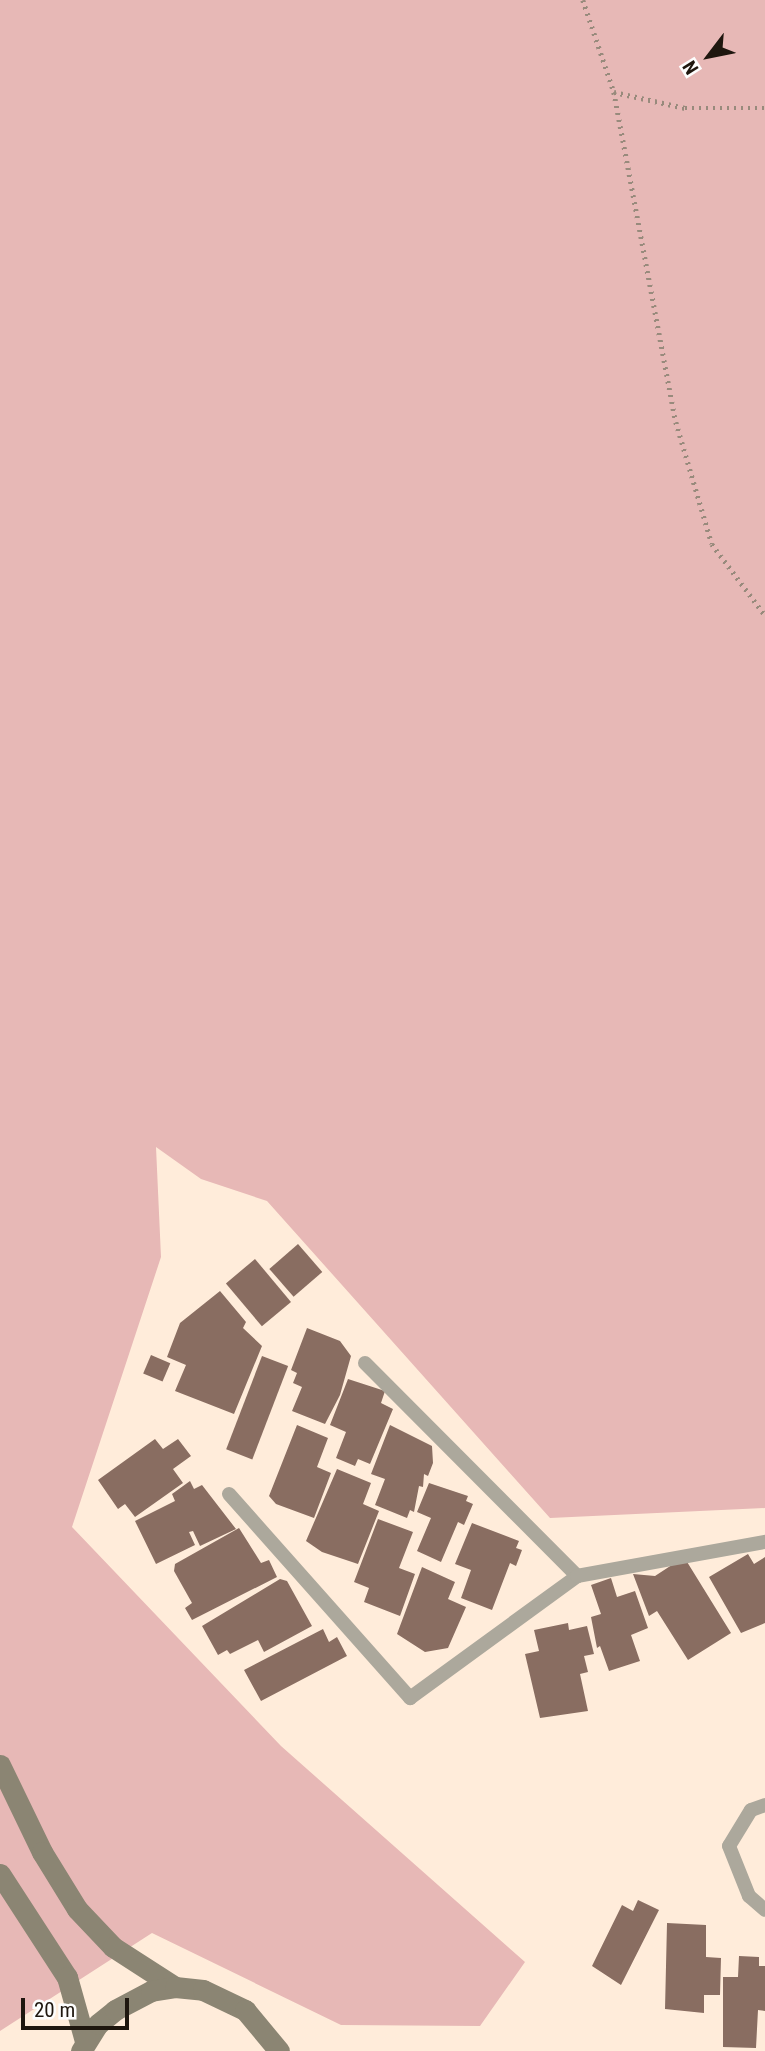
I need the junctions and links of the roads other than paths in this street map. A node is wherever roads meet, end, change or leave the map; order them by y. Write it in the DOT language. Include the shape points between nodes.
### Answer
graph roads {
  1 [pos="365,1363"];
  2 [pos="229,1494"];
  3 [pos="765,1542"];
  4 [pos="577,1576"];
  5 [pos="0,1765"];
  6 [pos="765,1805"];
  7 [pos="0,1874"];
  8 [pos="765,1910"];
  9 [pos="175,1987"];
  10 [pos="83,2046"];
  11 [pos="280,2051"];
  1 -- 4 [label="lane"];
  2 -- 4 [label="lane" via="410,1698"];
  3 -- 4 [label="lane"];
  5 -- 9 [label="main road" via="42,1852 78,1909 113,1947"];
  6 -- 8 [label="lane" via="751,1810 729,1846 749,1896"];
  7 -- 10 [label="main road" via="67,1977"];
  9 -- 10 [label="main road" via="130,2001 98,2024"];
  9 -- 11 [label="main road" via="203,1990 245,2010"];
}
